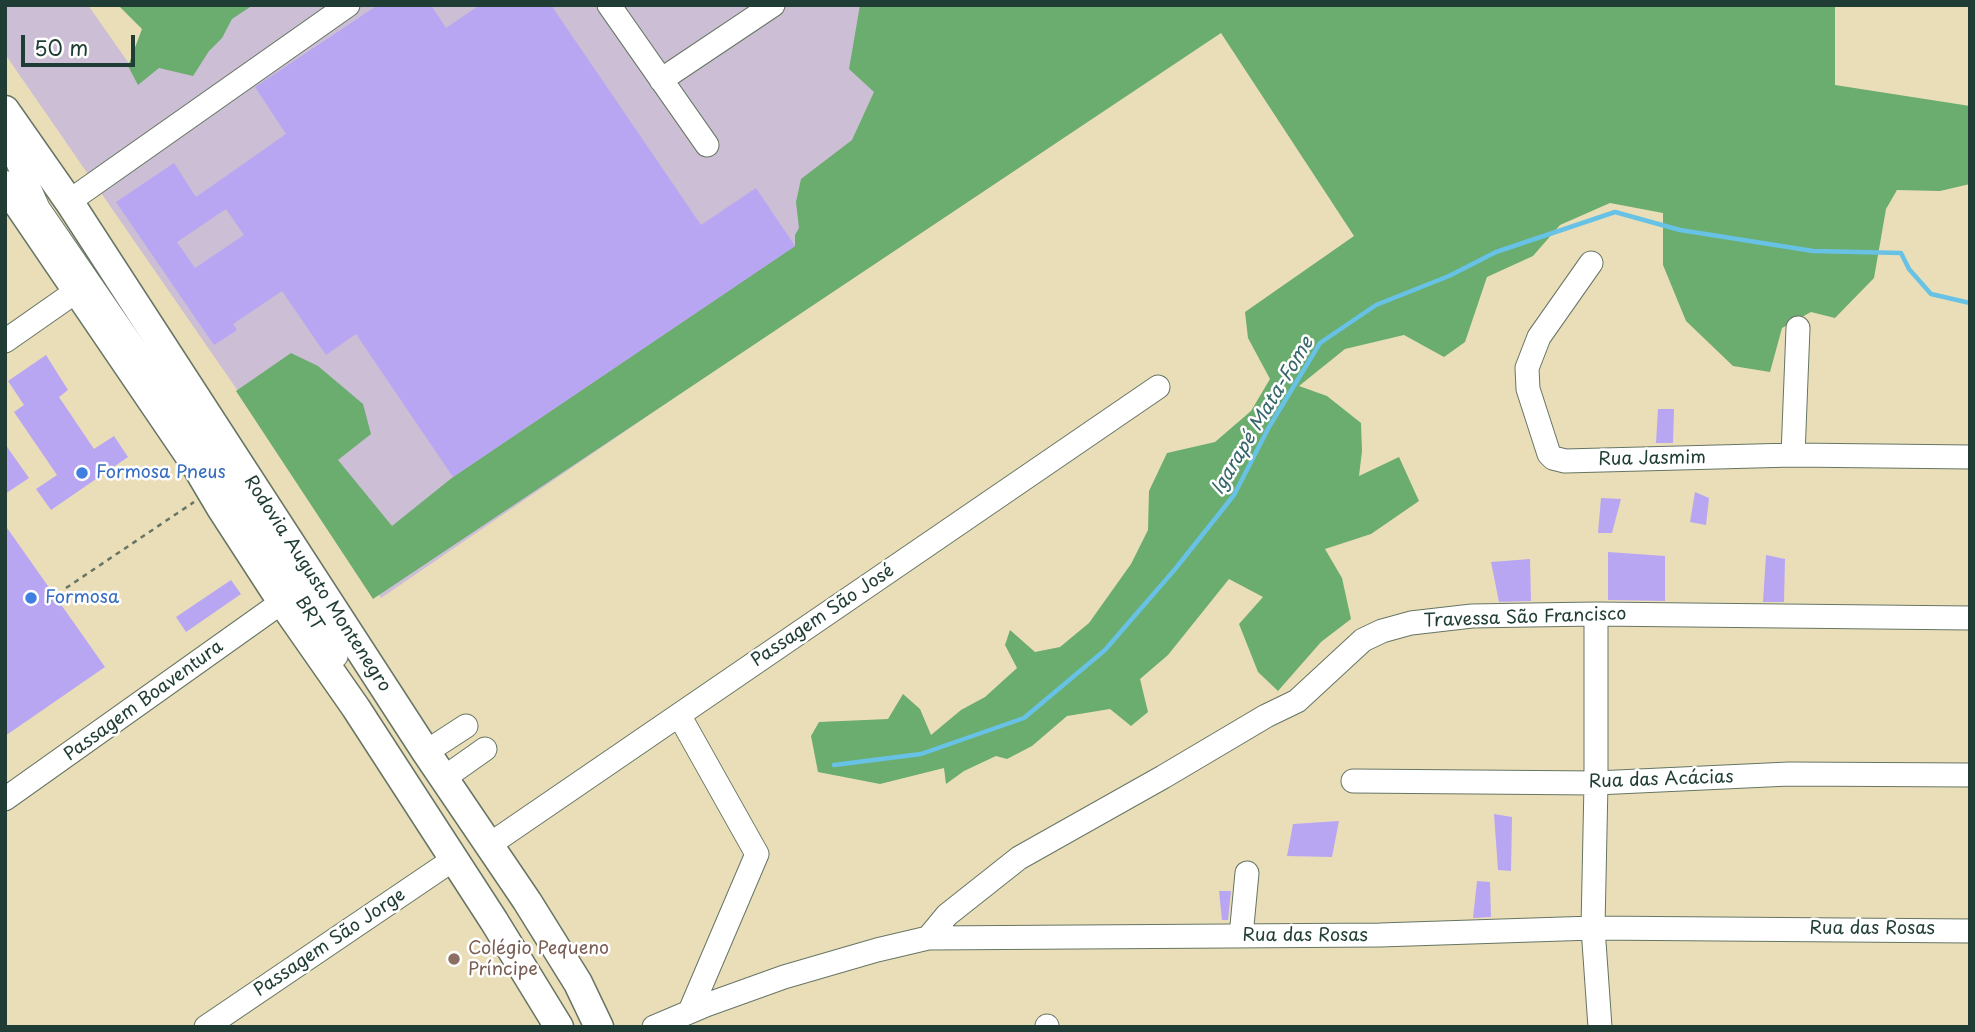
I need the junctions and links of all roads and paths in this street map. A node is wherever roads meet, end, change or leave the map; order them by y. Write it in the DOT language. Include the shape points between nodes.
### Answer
graph roads {
  1 [pos="348,5"];
  2 [pos="609,5"];
  3 [pos="773,5"];
  4 [pos="661,80"];
  5 [pos="5,110"];
  6 [pos="5,141"];
  7 [pos="707,145"];
  8 [pos="5,177"];
  9 [pos="5,185"];
  10 [pos="70,203"];
  11 [pos="38,208"];
  12 [pos="1591,263"];
  13 [pos="78,290"];
  14 [pos="1798,328"];
  15 [pos="5,341"];
  16 [pos="1157,387"];
  17 [pos="1794,455"];
  18 [pos="1970,457"];
  19 [pos="186,508"];
  20 [pos="66,588"];
  21 [pos="282,602"];
  22 [pos="1596,614"];
  23 [pos="1970,618"];
  24 [pos="679,715"];
  25 [pos="466,726"];
  26 [pos="485,749"];
  27 [pos="426,752"];
  28 [pos="1970,775"];
  29 [pos="443,778"];
  30 [pos="1353,781"];
  31 [pos="1596,783"];
  32 [pos="5,799"];
  33 [pos="489,845"];
  34 [pos="454,859"];
  35 [pos="1247,873"];
  36 [pos="1593,929"];
  37 [pos="1970,931"];
  38 [pos="1241,936"];
  39 [pos="928,939"];
  40 [pos="690,1012"];
  41 [pos="206,1027"];
  42 [pos="559,1027"];
  43 [pos="570,1027"];
  44 [pos="599,1027"];
  45 [pos="654,1027"];
  46 [pos="1600,1027"];
  1 -- 10 [label="street"];
  2 -- 4 [label="street"];
  3 -- 4 [label="street"];
  4 -- 7 [label="street"];
  5 -- 10 [label="main road, Rodovia Augusto Montenegro"];
  6 -- 11 [label="street, BRT"];
  8 -- 11 [label="street, BRT"];
  9 -- 13 [label="main road, Rodovia Augusto Montenegro"];
  10 -- 27 [label="main road, Rodovia Augusto Montenegro"];
  11 -- 43 [label="street, BRT" via="200,444 515,933"];
  12 -- 17 [label="street, Rua Jasmim" via="1539,337 1527,368 1528,389 1553,458"];
  13 -- 15 [label="street"];
  13 -- 21 [label="main road, Rodovia Augusto Montenegro"];
  14 -- 17 [label="street"];
  16 -- 24 [label="street, Passagem São José"];
  17 -- 18 [label="street, Rua Jasmim"];
  19 -- 20 [label="path"];
  21 -- 32 [label="street, Passagem Boaventura"];
  21 -- 34 [label="main road, Rodovia Augusto Montenegro"];
  22 -- 23 [label="street, Travessa São Francisco"];
  22 -- 31 [label="street"];
  22 -- 39 [label="street, Travessa São Francisco" via="1472,616 1411,623 1363,640 1297,701 1018,858 956,907"];
  24 -- 33 [label="street, Passagem São José"];
  24 -- 40 [label="street" via="757,854"];
  25 -- 27 [label="street"];
  26 -- 29 [label="street"];
  27 -- 29 [label="main road, Rodovia Augusto Montenegro"];
  28 -- 31 [label="street, Rua das Acácias" via="1789,774"];
  29 -- 33 [label="main road, Rodovia Augusto Montenegro"];
  30 -- 31 [label="street, Rua das Acácias"];
  31 -- 36 [label="street"];
  33 -- 44 [label="main road, Rodovia Augusto Montenegro" via="559,950"];
  34 -- 41 [label="street, Passagem São Jorge"];
  34 -- 42 [label="main road, Rodovia Augusto Montenegro"];
  35 -- 38 [label="street"];
  36 -- 37 [label="street, Rua das Rosas"];
  36 -- 38 [label="street, Rua das Rosas"];
  36 -- 46 [label="street"];
  38 -- 39 [label="street, Rua das Rosas"];
  39 -- 40 [label="street, Rua das Rosas" via="784,977"];
  40 -- 45 [label="street, Rua das Rosas"];
}
